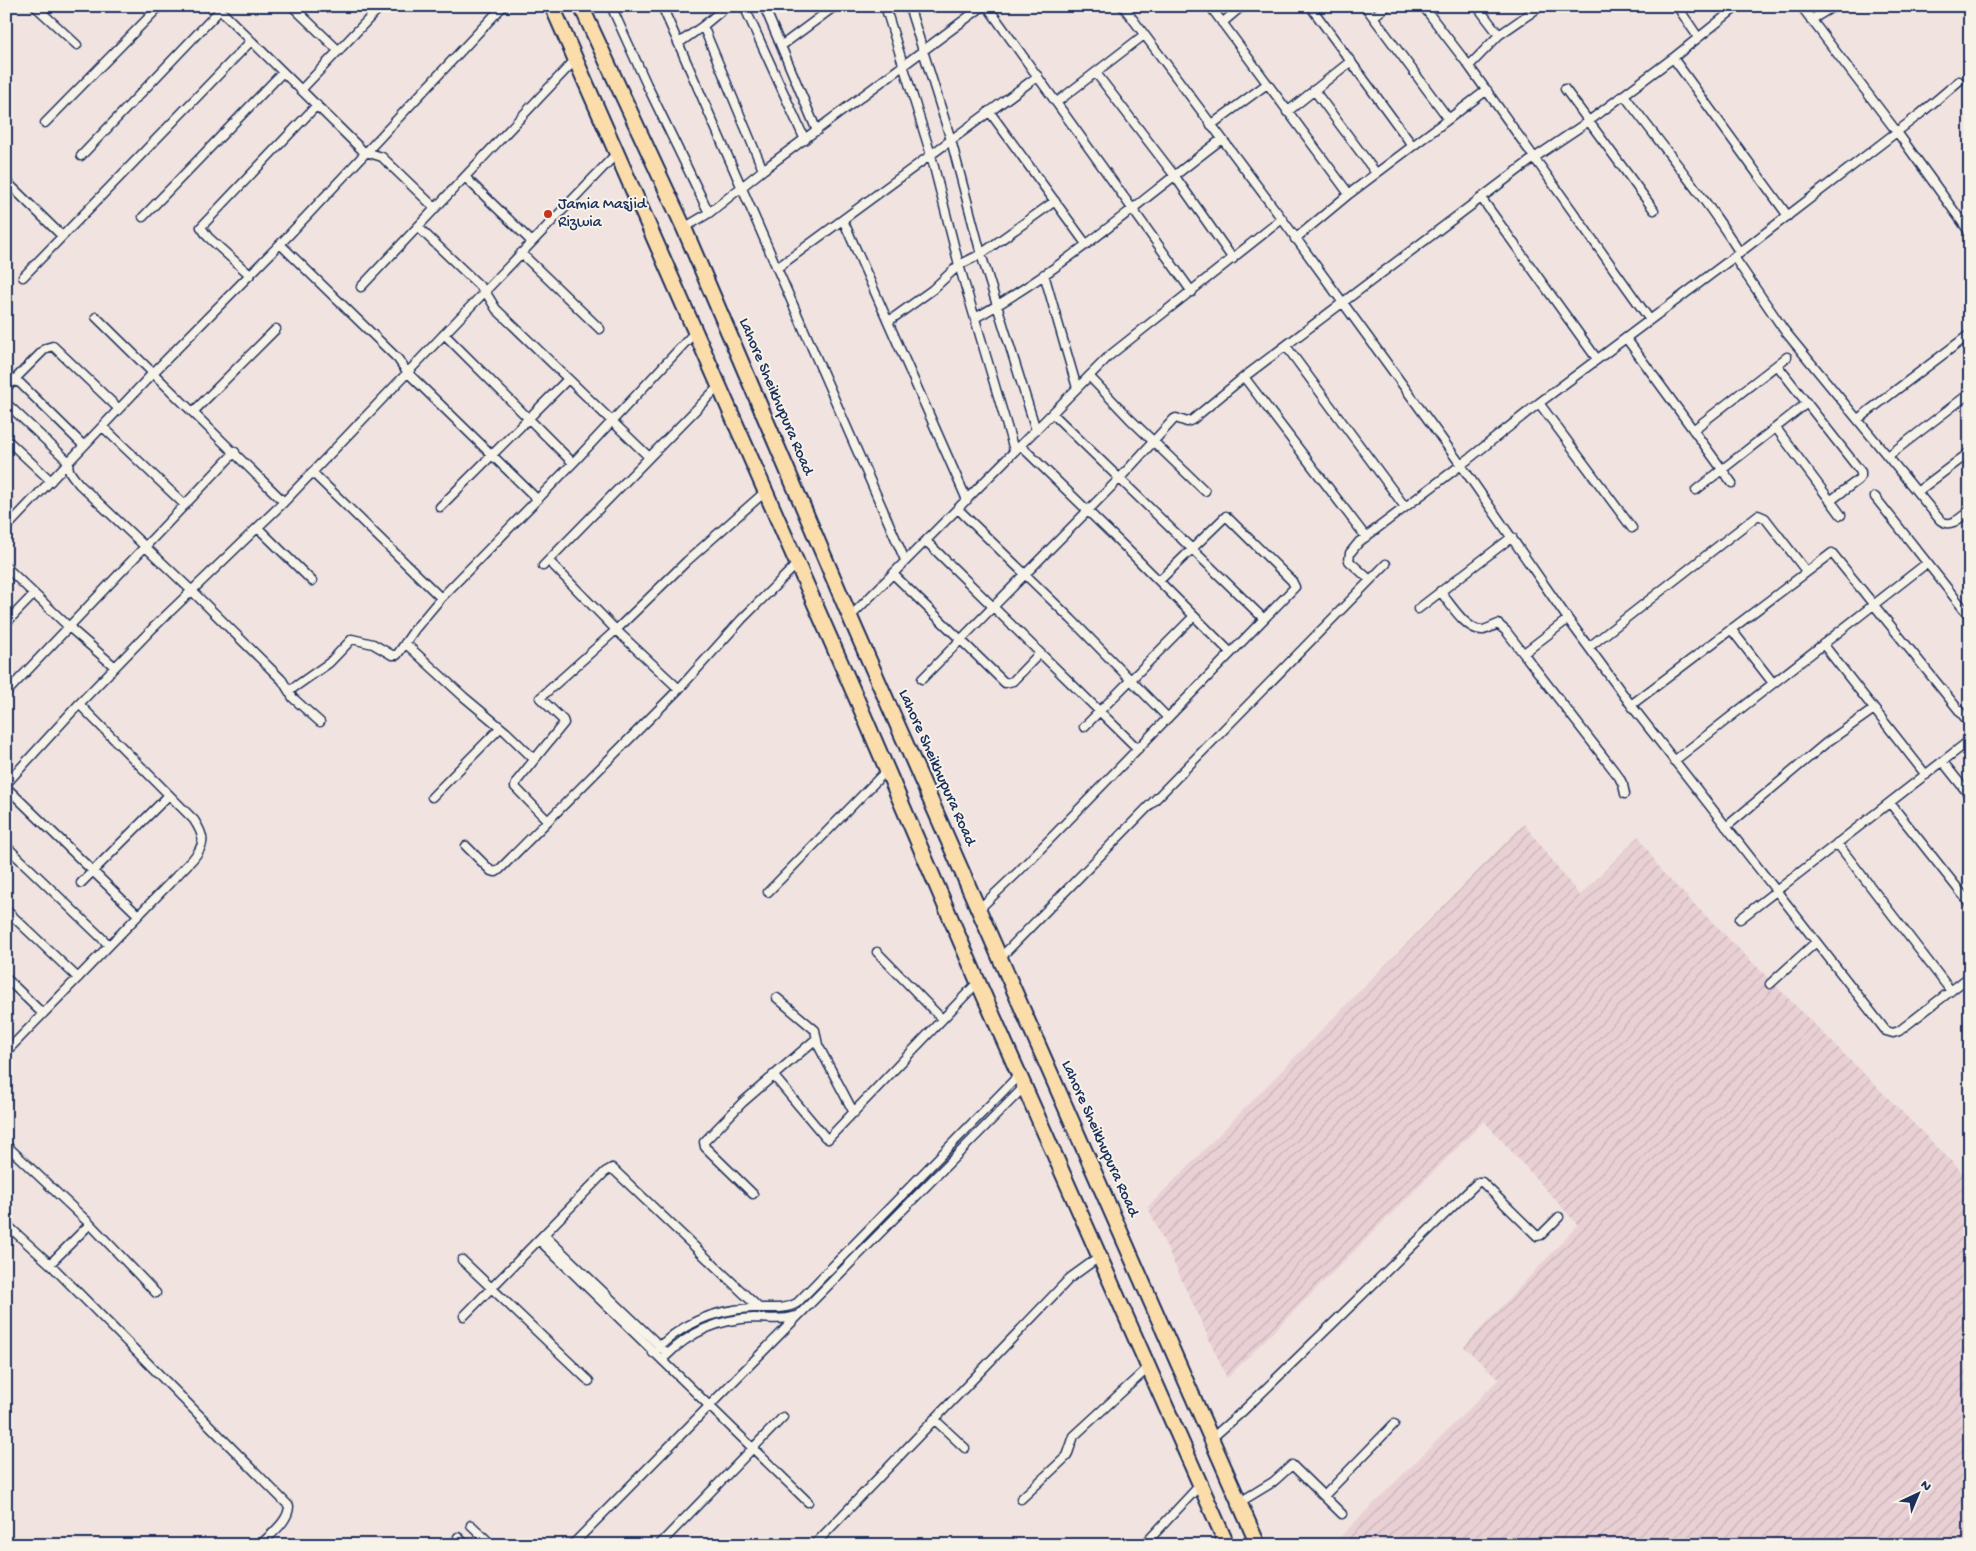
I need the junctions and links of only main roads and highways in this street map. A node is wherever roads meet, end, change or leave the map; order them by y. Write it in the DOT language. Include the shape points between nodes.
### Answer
graph roads {
  1 [pos="552,6"];
  2 [pos="581,6"];
  3 [pos="1227,1545"];
  4 [pos="1258,1545"];
  1 -- 3 [label="highway"];
  2 -- 4 [label="highway, Lahore Sheikhupura Road" via="684,228 850,617"];
}
